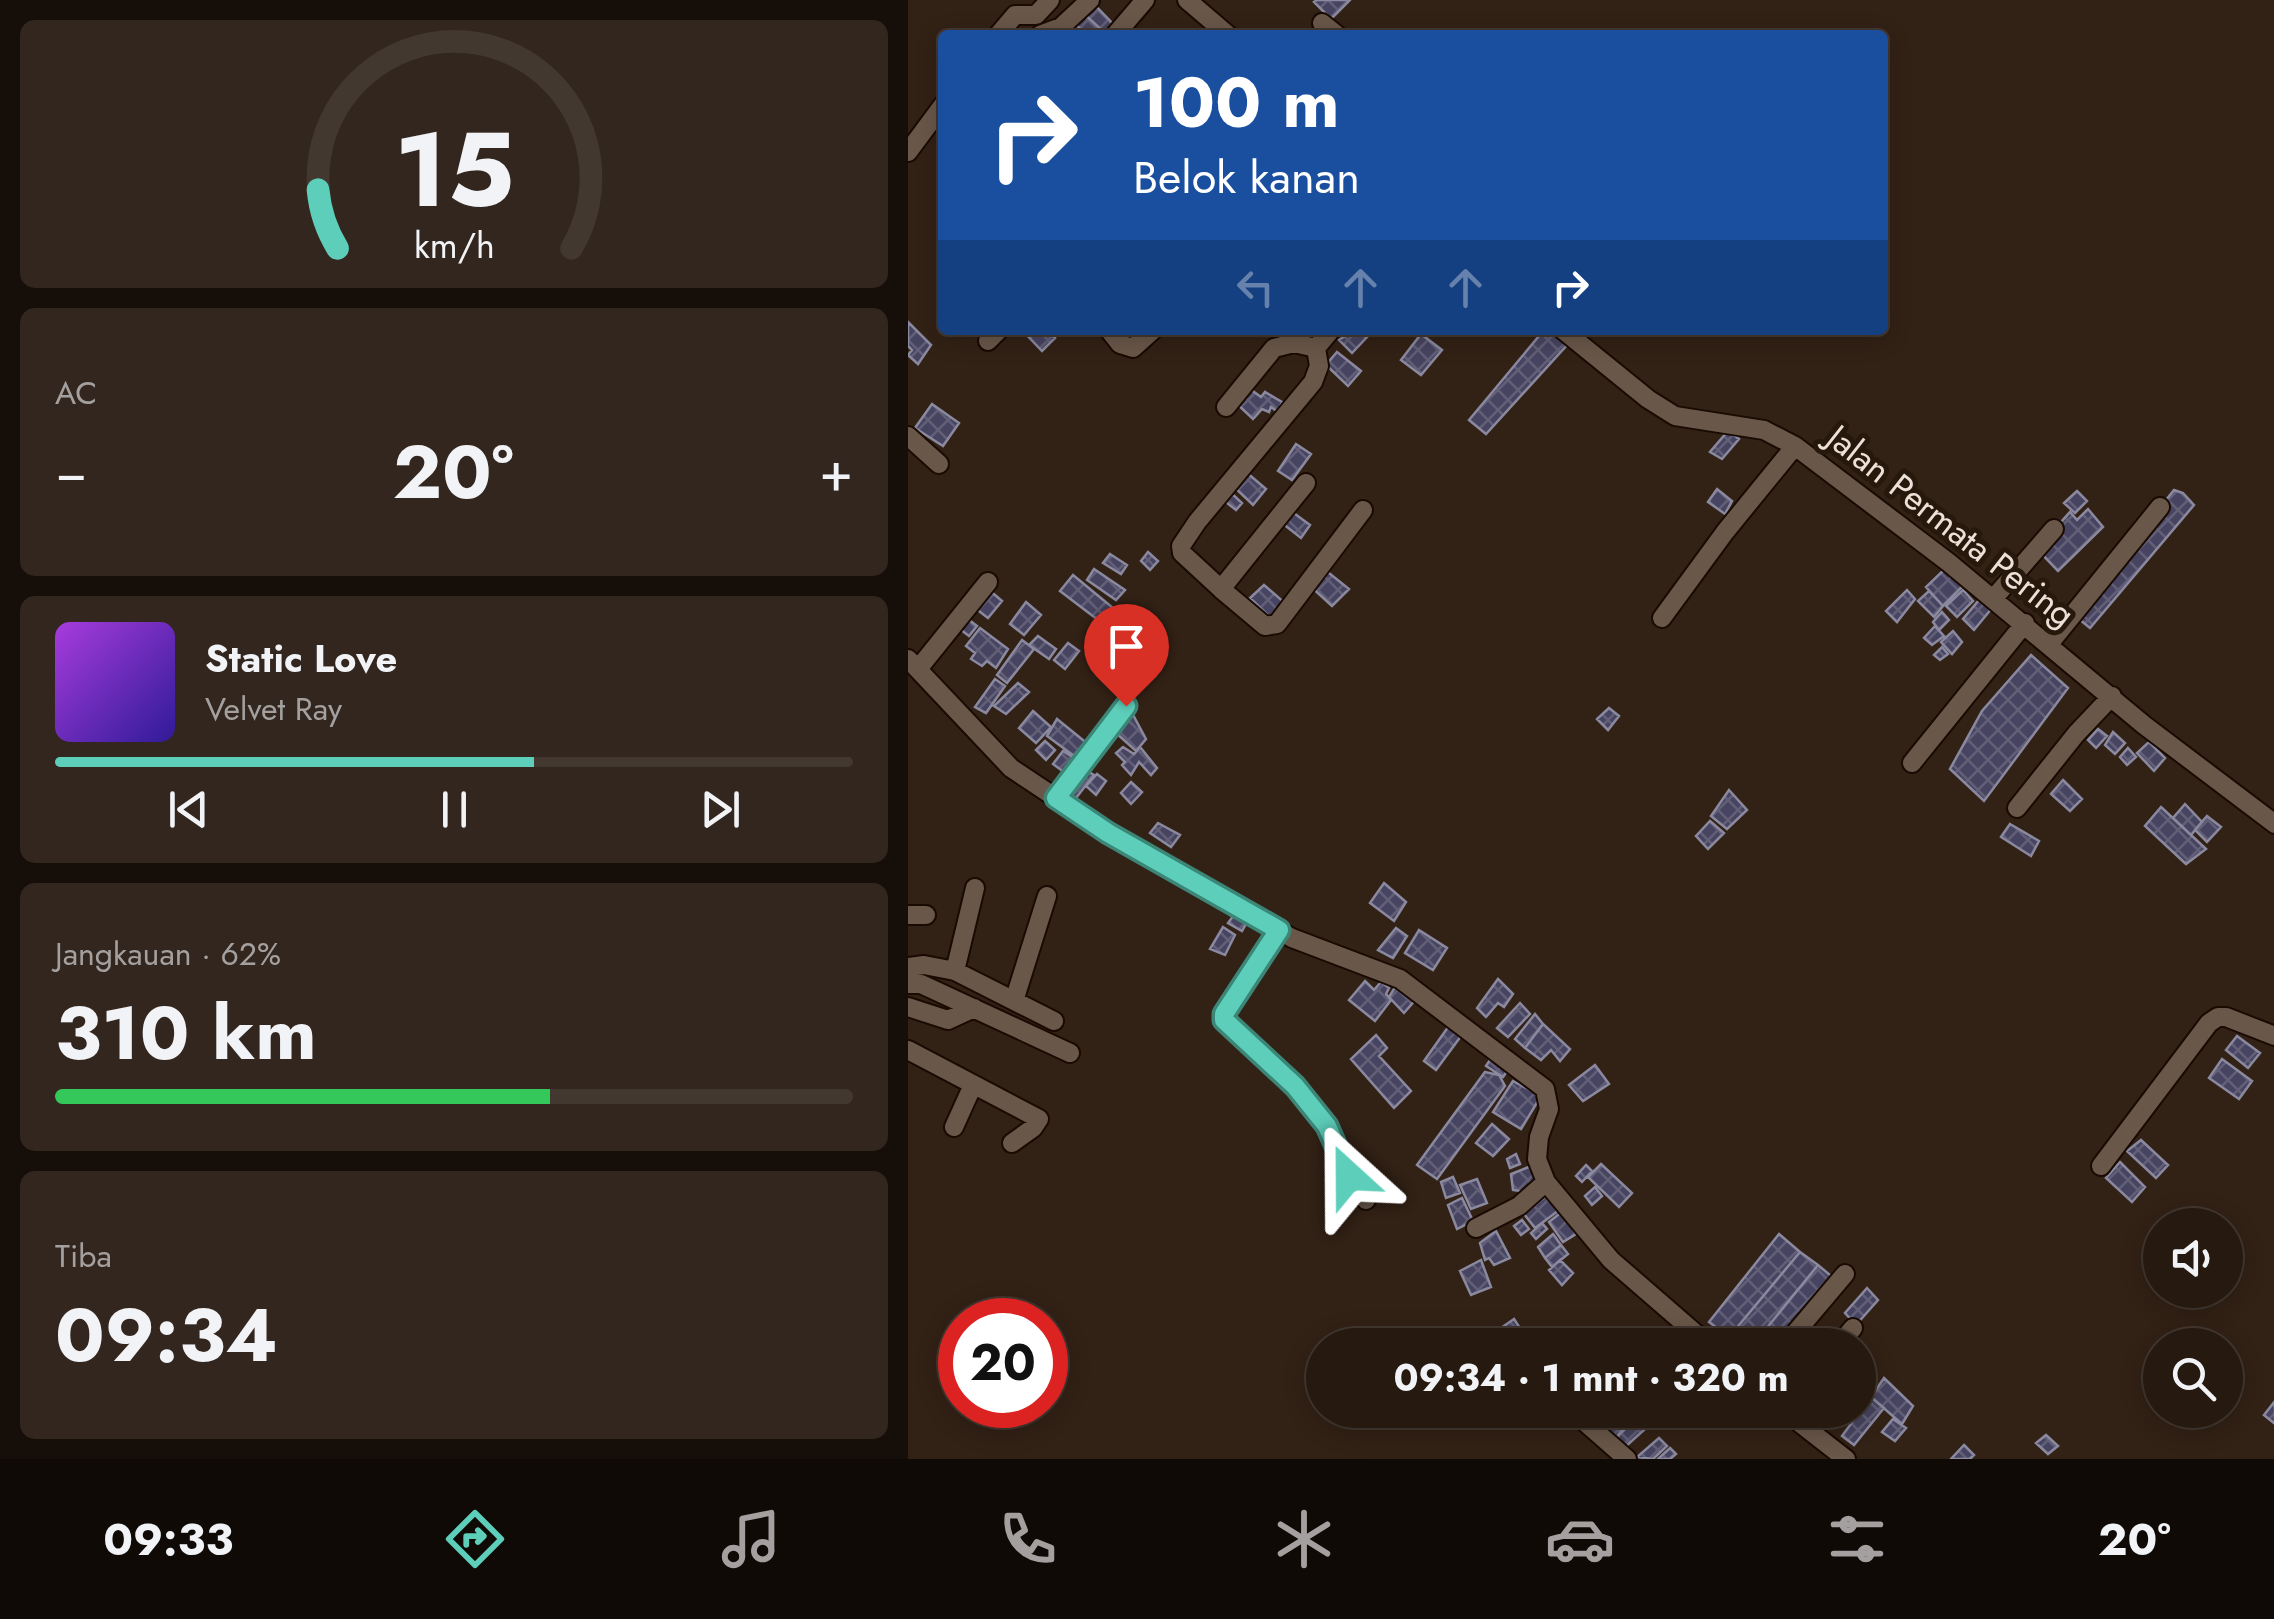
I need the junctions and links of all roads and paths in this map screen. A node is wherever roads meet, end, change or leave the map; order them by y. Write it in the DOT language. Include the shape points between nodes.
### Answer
graph roads {
  1 [pos="1050,0"];
  2 [pos="1090,0"];
  3 [pos="1145,0"];
  4 [pos="1187,0"];
  5 [pos="1002,30"];
  6 [pos="1053,30"];
  7 [pos="1118,30"];
  8 [pos="1218,30"];
  9 [pos="938,112"];
  10 [pos="908,152"];
  11 [pos="1112,335"];
  12 [pos="1147,335"];
  13 [pos="1327,335"];
  14 [pos="1569,335"];
  15 [pos="1316,348"];
  16 [pos="1226,407"];
  17 [pos="908,436"];
  18 [pos="1795,446"];
  19 [pos="939,464"];
  20 [pos="1306,483"];
  21 [pos="2160,507"];
  22 [pos="1363,510"];
  23 [pos="2054,530"];
  24 [pos="988,582"];
  25 [pos="1221,589"];
  26 [pos="1993,599"];
  27 [pos="1662,618"];
  28 [pos="2025,623"];
  29 [pos="2050,644"];
  30 [pos="913,664"];
  31 [pos="2112,696"];
  32 [pos="1126,706"];
  33 [pos="1912,763"];
  34 [pos="1056,798"];
  35 [pos="2017,808"];
  36 [pos="2274,824"];
  37 [pos="975,888"];
  38 [pos="1047,896"];
  39 [pos="1279,930"];
  40 [pos="908,967"];
  41 [pos="955,971"];
  42 [pos="908,984"];
  43 [pos="1014,1000"];
  44 [pos="908,1007"];
  45 [pos="974,1008"];
  46 [pos="1054,1021"];
  47 [pos="2274,1036"];
  48 [pos="1070,1053"];
  49 [pos="910,1056"];
  50 [pos="973,1085"];
  51 [pos="954,1127"];
  52 [pos="1012,1143"];
  53 [pos="2100,1166"];
  54 [pos="1546,1182"];
  55 [pos="1366,1200"];
  56 [pos="1476,1228"];
  57 [pos="1845,1274"];
  58 [pos="1689,1328"];
  59 [pos="1799,1328"];
  60 [pos="1592,1428"];
  61 [pos="1807,1428"];
  62 [pos="1628,1459"];
  63 [pos="1846,1459"];
  1 -- 5 [label="street" via="1036,15 1015,15"];
  2 -- 6 [label="street"];
  3 -- 7 [label="street"];
  4 -- 8 [label="street"];
  9 -- 10 [label="street"];
  11 -- 12 [label="street" via="1133,348"];
  13 -- 15 [label="street"];
  14 -- 18 [label="street, Jalan Permata Pering" via="1674,416 1764,430"];
  15 -- 16 [label="street" via="1294,342 1274,348"];
  15 -- 25 [label="street" via="1313,382 1181,546"];
  17 -- 19 [label="street"];
  18 -- 26 [label="street, Jalan Permata Pering"];
  18 -- 27 [label="street"];
  20 -- 25 [label="street"];
  21 -- 29 [label="street"];
  22 -- 25 [label="street" via="1277,624 1266,626"];
  23 -- 26 [label="street"];
  24 -- 30 [label="street"];
  26 -- 28 [label="street, Jalan Permata Pering"];
  28 -- 29 [label="street, Jalan Permata Pering"];
  28 -- 33 [label="street"];
  29 -- 31 [label="street, Jalan Permata Pering"];
  30 -- 34 [label="street" via="1011,768"];
  31 -- 35 [label="street"];
  31 -- 36 [label="street, Jalan Permata Pering"];
  32 -- 34 [label="street"];
  34 -- 39 [label="street"];
  37 -- 41 [label="street"];
  38 -- 43 [label="street"];
  39 -- 54 [label="street" via="1400,979 1545,1090 1549,1109 1537,1158"];
  39 -- 55 [label="street" via="1224,1020 1327,1126"];
  40 -- 41 [label="street"];
  41 -- 43 [label="street"];
  42 -- 45 [label="street"];
  43 -- 46 [label="street"];
  44 -- 45 [label="street" via="948,1020"];
  45 -- 48 [label="street"];
  47 -- 53 [label="street" via="2218,1017"];
  49 -- 50 [label="street"];
  50 -- 51 [label="street"];
  50 -- 52 [label="street" via="1039,1119"];
  54 -- 56 [label="street" via="1519,1206"];
  54 -- 58 [label="street" via="1611,1260"];
  57 -- 59 [label="street"];
  60 -- 62 [label="street"];
  61 -- 63 [label="street"];
}
